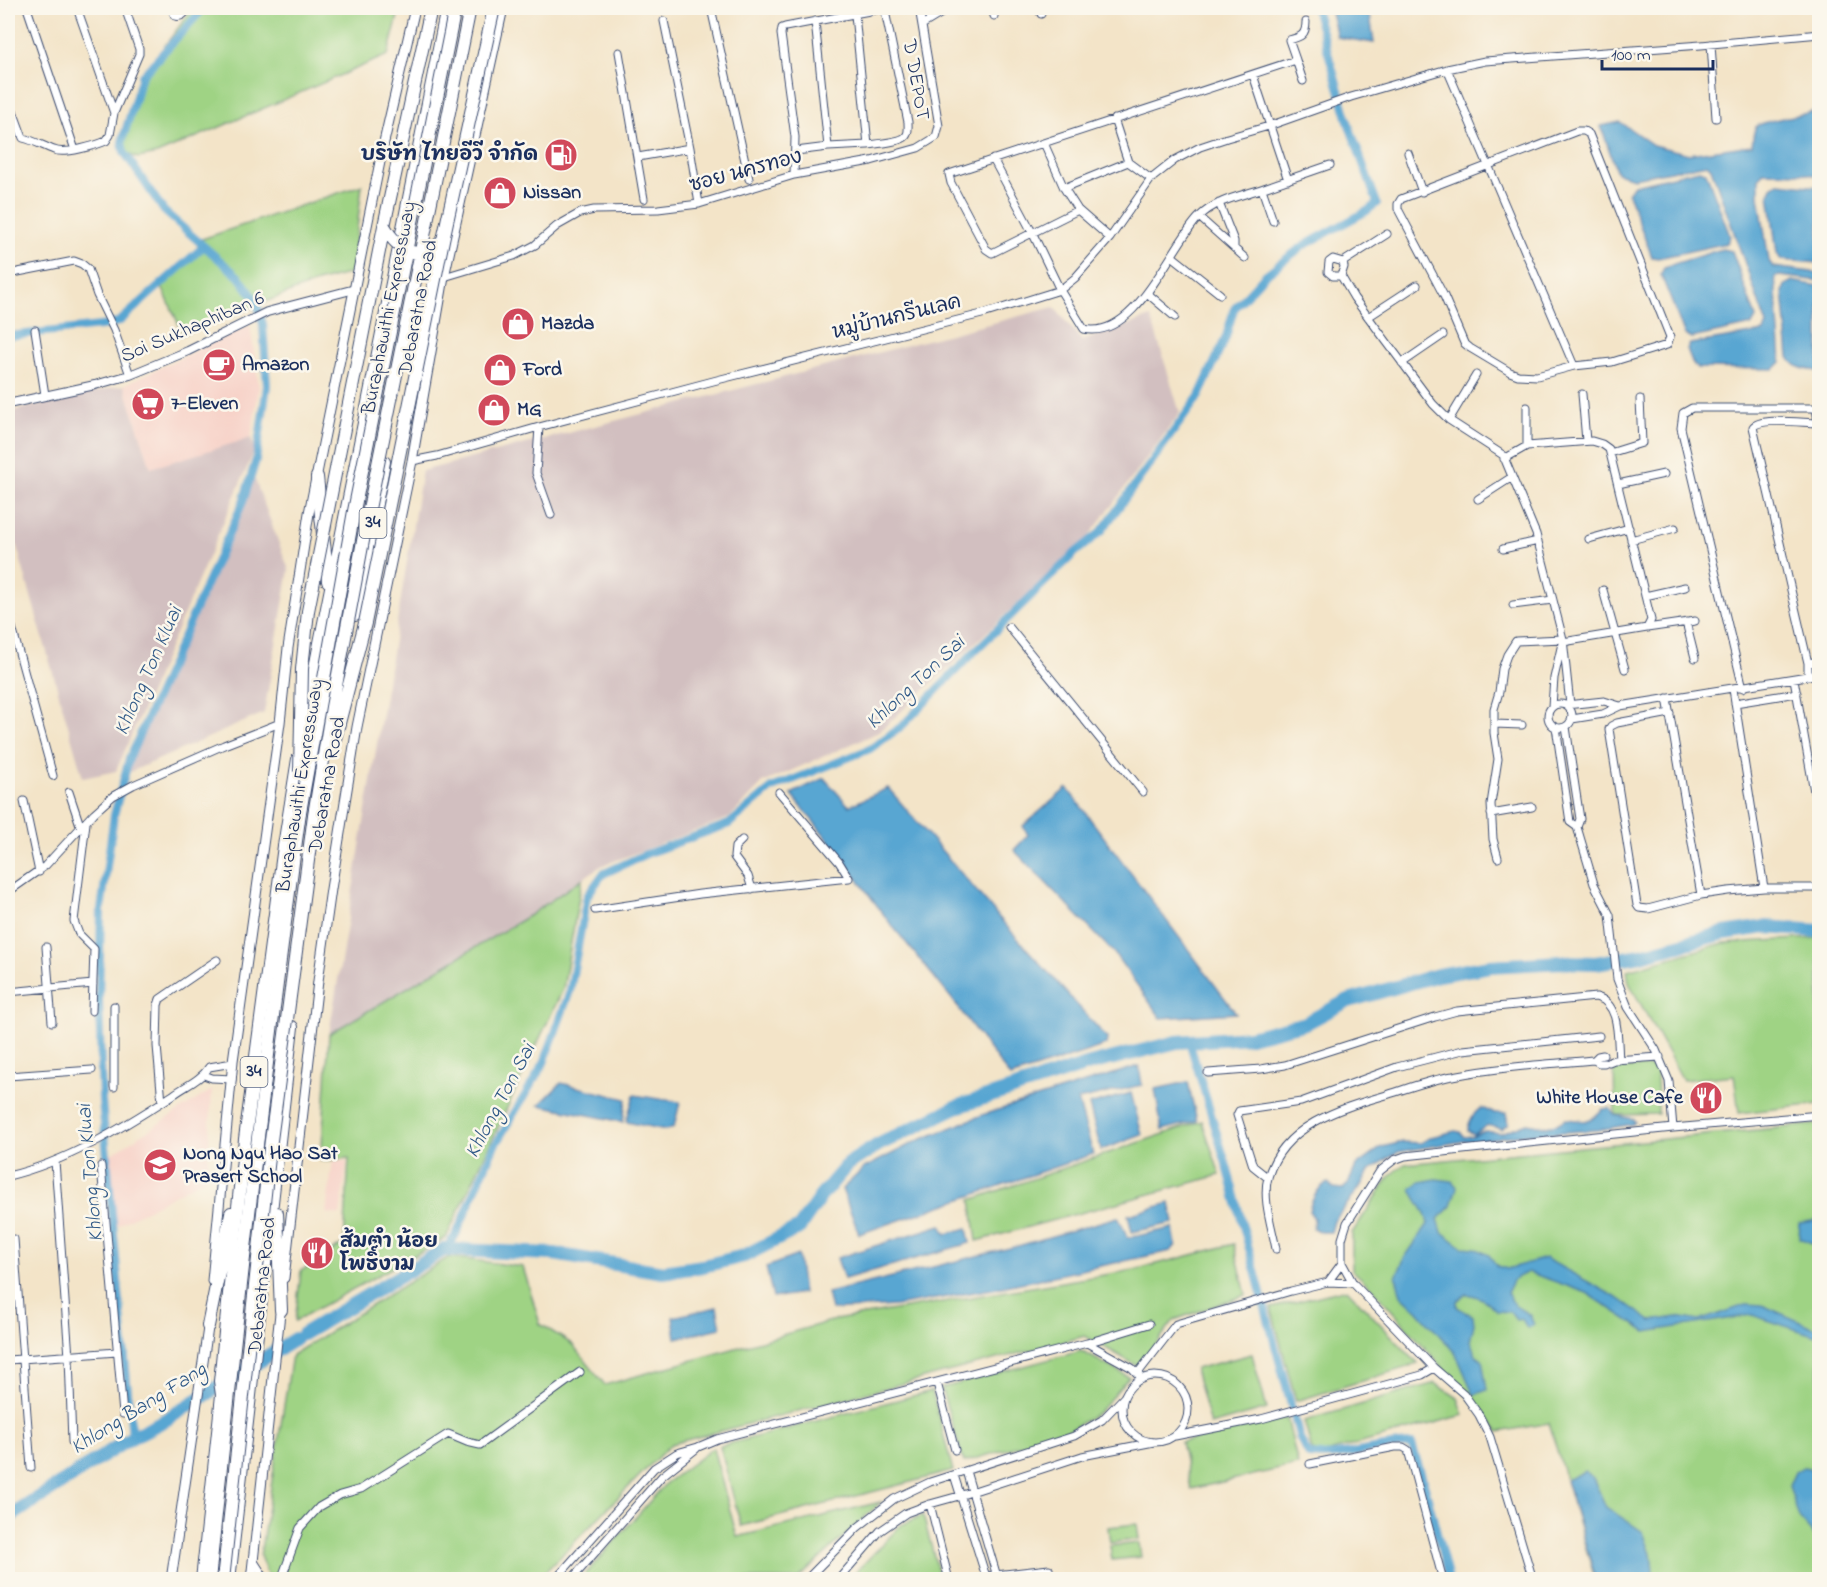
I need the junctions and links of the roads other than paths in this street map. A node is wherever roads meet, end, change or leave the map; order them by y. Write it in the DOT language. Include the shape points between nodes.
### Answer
graph roads {
  1 [pos="27,8"];
  2 [pos="77,8"];
  3 [pos="125,8"];
  4 [pos="171,8"];
  5 [pos="189,8"];
  6 [pos="415,8"];
  7 [pos="431,8"];
  8 [pos="447,8"];
  9 [pos="455,8"];
  10 [pos="470,8"];
  11 [pos="476,8"];
  12 [pos="494,8"];
  13 [pos="503,8"];
  14 [pos="711,8"];
  15 [pos="919,8"];
  16 [pos="950,8"];
  17 [pos="992,8"];
  18 [pos="855,15"];
  19 [pos="994,16"];
  20 [pos="664,21"];
  21 [pos="815,21"];
  22 [pos="1306,22"];
  23 [pos="922,25"];
  24 [pos="1820,34"];
  25 [pos="1711,44"];
  26 [pos="619,52"];
  27 [pos="1296,60"];
  28 [pos="1447,69"];
  29 [pos="1253,75"];
  30 [pos="1303,81"];
  31 [pos="8,97"];
  32 [pos="114,113"];
  33 [pos="1716,118"];
  34 [pos="1114,119"];
  35 [pos="1269,126"];
  36 [pos="894,141"];
  37 [pos="1044,143"];
  38 [pos="867,145"];
  39 [pos="828,147"];
  40 [pos="690,148"];
  41 [pos="75,150"];
  42 [pos="796,151"];
  43 [pos="1408,153"];
  44 [pos="896,154"];
  45 [pos="638,157"];
  46 [pos="993,159"];
  47 [pos="1128,162"];
  48 [pos="1330,165"];
  49 [pos="1489,166"];
  50 [pos="794,175"];
  51 [pos="749,179"];
  52 [pos="1151,179"];
  53 [pos="1288,180"];
  54 [pos="1064,188"];
  55 [pos="1262,189"];
  56 [pos="1422,192"];
  57 [pos="644,199"];
  58 [pos="1219,203"];
  59 [pos="699,204"];
  60 [pos="1078,210"];
  61 [pos="1199,217"];
  62 [pos="1273,221"];
  63 [pos="384,226"];
  64 [pos="1033,234"];
  65 [pos="1387,234"];
  66 [pos="1110,238"];
  67 [pos="443,240"];
  68 [pos="1234,247"];
  69 [pos="1172,256"];
  70 [pos="1245,258"];
  71 [pos="1342,262"];
  72 [pos="8,274"];
  73 [pos="1341,276"];
  74 [pos="444,278"];
  75 [pos="1417,285"];
  76 [pos="355,289"];
  77 [pos="1060,290"];
  78 [pos="1147,293"];
  79 [pos="1220,294"];
  80 [pos="1175,317"];
  81 [pos="1368,317"];
  82 [pos="35,330"];
  83 [pos="1443,335"];
  84 [pos="1402,363"];
  85 [pos="1574,366"];
  86 [pos="130,375"];
  87 [pos="1476,375"];
  88 [pos="1582,394"];
  89 [pos="45,395"];
  90 [pos="1640,399"];
  91 [pos="8,404"];
  92 [pos="1527,407"];
  93 [pos="1818,408"];
  94 [pos="1449,420"];
  95 [pos="1817,423"];
  96 [pos="538,427"];
  97 [pos="1820,435"];
  98 [pos="1586,441"];
  99 [pos="1527,446"];
  100 [pos="1610,453"];
  101 [pos="1504,459"];
  102 [pos="412,461"];
  103 [pos="1664,474"];
  104 [pos="317,477"];
  105 [pos="1512,477"];
  106 [pos="1618,484"];
  107 [pos="1478,499"];
  108 [pos="551,515"];
  109 [pos="1629,528"];
  110 [pos="1675,528"];
  111 [pos="1589,539"];
  112 [pos="1632,540"];
  113 [pos="1538,541"];
  114 [pos="1503,549"];
  115 [pos="1685,587"];
  116 [pos="1603,590"];
  117 [pos="329,591"];
  118 [pos="1645,597"];
  119 [pos="1553,600"];
  120 [pos="1513,604"];
  121 [pos="8,613"];
  122 [pos="1695,621"];
  123 [pos="1686,622"];
  124 [pos="1010,627"];
  125 [pos="1647,628"];
  126 [pos="1617,633"];
  127 [pos="1563,640"];
  128 [pos="1695,658"];
  129 [pos="1820,661"];
  130 [pos="1808,663"];
  131 [pos="1625,669"];
  132 [pos="1820,674"];
  133 [pos="1808,676"];
  134 [pos="1794,679"];
  135 [pos="1743,688"];
  136 [pos="1733,689"];
  137 [pos="1797,693"];
  138 [pos="1667,698"];
  139 [pos="1735,703"];
  140 [pos="1568,705"];
  141 [pos="1552,706"];
  142 [pos="1620,706"];
  143 [pos="1670,713"];
  144 [pos="1572,718"];
  145 [pos="280,723"];
  146 [pos="1494,724"];
  147 [pos="1522,725"];
  148 [pos="1556,727"];
  149 [pos="1566,727"];
  150 [pos="54,776"];
  151 [pos="69,792"];
  152 [pos="779,792"];
  153 [pos="1143,792"];
  154 [pos="24,801"];
  155 [pos="1532,807"];
  156 [pos="300,812"];
  157 [pos="1491,814"];
  158 [pos="314,815"];
  159 [pos="1820,825"];
  160 [pos="83,826"];
  161 [pos="1577,827"];
  162 [pos="742,840"];
  163 [pos="1498,858"];
  164 [pos="39,872"];
  165 [pos="1764,888"];
  166 [pos="1820,888"];
  167 [pos="752,889"];
  168 [pos="8,892"];
  169 [pos="1701,895"];
  170 [pos="596,910"];
  171 [pos="46,947"];
  172 [pos="217,960"];
  173 [pos="93,984"];
  174 [pos="48,988"];
  175 [pos="8,992"];
  176 [pos="114,1006"];
  177 [pos="92,1011"];
  178 [pos="8,1014"];
  179 [pos="52,1022"];
  180 [pos="9,1025"];
  181 [pos="1599,1036"];
  182 [pos="1660,1057"];
  183 [pos="1610,1059"];
  184 [pos="233,1063"];
  185 [pos="92,1070"];
  186 [pos="1208,1073"];
  187 [pos="204,1075"];
  188 [pos="8,1076"];
  189 [pos="232,1079"];
  190 [pos="114,1087"];
  191 [pos="162,1102"];
  192 [pos="1820,1115"];
  193 [pos="1673,1128"];
  194 [pos="245,1139"];
  195 [pos="55,1161"];
  196 [pos="275,1164"];
  197 [pos="101,1166"];
  198 [pos="8,1176"];
  199 [pos="1268,1178"];
  200 [pos="14,1239"];
  201 [pos="1276,1249"];
  202 [pos="1342,1263"];
  203 [pos="1328,1282"];
  204 [pos="1353,1283"];
  205 [pos="281,1310"];
  206 [pos="1149,1324"];
  207 [pos="208,1326"];
  208 [pos="1087,1343"];
  209 [pos="117,1352"];
  210 [pos="69,1357"];
  211 [pos="22,1359"];
  212 [pos="8,1360"];
  213 [pos="1434,1368"];
  214 [pos="580,1372"];
  215 [pos="1140,1376"];
  216 [pos="937,1383"];
  217 [pos="1124,1397"];
  218 [pos="123,1414"];
  219 [pos="1175,1436"];
  220 [pos="72,1442"];
  221 [pos="1154,1442"];
  222 [pos="698,1447"];
  223 [pos="955,1450"];
  224 [pos="1310,1464"];
  225 [pos="31,1468"];
  226 [pos="966,1471"];
  227 [pos="954,1475"];
  228 [pos="972,1492"];
  229 [pos="961,1496"];
  230 [pos="930,1504"];
  231 [pos="253,1560"];
  232 [pos="1049,1569"];
  233 [pos="998,1576"];
  234 [pos="986,1578"];
  235 [pos="171,1580"];
  236 [pos="202,1580"];
  237 [pos="209,1580"];
  238 [pos="223,1580"];
  239 [pos="230,1580"];
  240 [pos="250,1580"];
  241 [pos="266,1580"];
  242 [pos="281,1580"];
  243 [pos="555,1580"];
  244 [pos="571,1580"];
  245 [pos="806,1580"];
  246 [pos="838,1580"];
  247 [pos="949,1580"];
  248 [pos="1443,1580"];
  249 [pos="1533,1580"];
  1 -- 41 [label="street"];
  2 -- 32 [label="street"];
  3 -- 32 [label="street" via="139,54"];
  4 -- 5 [label="street" via="178,17"];
  6 -- 76 [label="main road, 34"];
  7 -- 63 [label="highway"];
  8 -- 117 [label="highway, Debaratna Road / 34"];
  9 -- 156 [label="highway, Buraphawithi Expressway, bridge" via="354,511"];
  10 -- 158 [label="highway, Buraphawithi Expressway, bridge" via="368,514"];
  11 -- 196 [label="highway, Debaratna Road / 34" via="339,688"];
  12 -- 67 [label="highway, bridge"];
  13 -- 74 [label="main road, Debaratna Road / 34"];
  14 -- 51 [label="street"];
  15 -- 23 [label="street, ซอย นครทอง"];
  16 -- 23 [label="street"];
  17 -- 19 [label="street"];
  18 -- 21 [label="street, D DEPOT"];
  18 -- 36 [label="street, D DEPOT" via="880,9 887,16 908,122 906,137"];
  18 -- 38 [label="street"];
  20 -- 40 [label="street"];
  21 -- 39 [label="street"];
  21 -- 42 [label="street, D DEPOT" via="782,28 781,34"];
  22 -- 27 [label="street" via="1301,37 1289,40"];
  23 -- 44 [label="street, ซอย นครทอง" via="939,131 930,142"];
  24 -- 25 [label="street, หมู่บ้านกรีนเลค"];
  25 -- 28 [label="street, หมู่บ้านกรีนเลค" via="1530,56"];
  25 -- 33 [label="street"];
  26 -- 45 [label="street"];
  27 -- 29 [label="street"];
  27 -- 30 [label="street"];
  28 -- 35 [label="street, หมู่บ้านกรีนเลค"];
  28 -- 49 [label="street"];
  29 -- 34 [label="street"];
  29 -- 35 [label="street"];
  31 -- 41 [label="street" via="23,138 58,152"];
  32 -- 41 [label="street" via="106,141"];
  34 -- 37 [label="street"];
  34 -- 47 [label="street"];
  35 -- 52 [label="street, หมู่บ้านกรีนเลค" via="1200,147"];
  35 -- 53 [label="street"];
  36 -- 38 [label="street, D DEPOT"];
  36 -- 44 [label="street, D DEPOT"];
  37 -- 46 [label="street"];
  37 -- 54 [label="street"];
  38 -- 39 [label="street, D DEPOT"];
  39 -- 42 [label="street, D DEPOT"];
  40 -- 45 [label="street"];
  40 -- 59 [label="street"];
  42 -- 50 [label="street, D DEPOT"];
  43 -- 56 [label="street"];
  44 -- 50 [label="street, ซอย นครทอง"];
  45 -- 57 [label="street"];
  46 -- 64 [label="street"];
  46 -- 64 [label="street" via="950,172 949,177 986,249 993,253"];
  47 -- 52 [label="street"];
  47 -- 54 [label="street"];
  48 -- 53 [label="street"];
  49 -- 56 [label="street"];
  49 -- 85 [label="street"];
  49 -- 85 [label="street" via="1577,131 1589,134 1670,340 1667,345 1612,362"];
  50 -- 59 [label="street, ซอย นครทอง"];
  52 -- 66 [label="street, หมู่บ้านกรีนเลค"];
  53 -- 55 [label="street"];
  54 -- 60 [label="street"];
  55 -- 58 [label="street"];
  55 -- 62 [label="street"];
  56 -- 85 [label="street" via="1401,200 1398,209 1464,343 1518,375 1537,376"];
  58 -- 61 [label="street"];
  58 -- 68 [label="street"];
  59 -- 74 [label="street, ซอย นครทอง" via="580,213 513,256"];
  60 -- 64 [label="street"];
  60 -- 66 [label="street"];
  61 -- 68 [label="street"];
  61 -- 69 [label="street"];
  63 -- 67 [label="highway, bridge" via="396,244 408,251 430,251"];
  63 -- 156 [label="highway, bridge" via="308,611 302,669"];
  64 -- 77 [label="street"];
  65 -- 71 [label="street"];
  66 -- 77 [label="street, หมู่บ้านกรีนเลค"];
  67 -- 158 [label="highway, bridge" via="365,623"];
  68 -- 70 [label="street"];
  69 -- 78 [label="street"];
  69 -- 79 [label="street"];
  71 -- 73 [label="street"];
  71 -- 73 [label="street" via="1333,259 1328,267 1333,276"];
  72 -- 86 [label="street" via="74,261 82,264 88,269"];
  73 -- 81 [label="street"];
  74 -- 102 [label="main road, Debaratna Road / 34"];
  75 -- 81 [label="street"];
  76 -- 86 [label="street, Soi Sukhaphiban 6" via="267,312"];
  76 -- 104 [label="main road, 34"];
  77 -- 78 [label="street" via="1084,329 1089,330 1122,318"];
  77 -- 96 [label="street, หมู่บ้านกรีนเลค" via="986,313"];
  78 -- 80 [label="street"];
  81 -- 84 [label="street"];
  82 -- 89 [label="street"];
  83 -- 84 [label="street"];
  84 -- 94 [label="street"];
  86 -- 89 [label="street, Soi Sukhaphiban 6"];
  87 -- 94 [label="street"];
  88 -- 98 [label="street"];
  89 -- 91 [label="street, Soi Sukhaphiban 6"];
  90 -- 100 [label="street" via="1642,443"];
  92 -- 99 [label="street"];
  93 -- 95 [label="street"];
  93 -- 135 [label="street" via="1692,408 1681,419"];
  94 -- 101 [label="street"];
  95 -- 97 [label="street"];
  95 -- 130 [label="street" via="1761,422 1753,428"];
  96 -- 102 [label="street, หมู่บ้านกรีนเลค"];
  96 -- 108 [label="street" via="536,473"];
  98 -- 99 [label="street"];
  98 -- 100 [label="street" via="1602,444"];
  99 -- 101 [label="street"];
  100 -- 106 [label="street"];
  101 -- 105 [label="street"];
  102 -- 205 [label="main road, Debaratna Road / 34" via="360,715 331,889"];
  103 -- 106 [label="street"];
  104 -- 117 [label="highway"];
  104 -- 145 [label="main road, 34" via="288,648"];
  105 -- 107 [label="street"];
  105 -- 113 [label="street"];
  106 -- 109 [label="street"];
  109 -- 111 [label="street"];
  109 -- 112 [label="street"];
  110 -- 112 [label="street"];
  112 -- 118 [label="street"];
  113 -- 114 [label="street"];
  113 -- 119 [label="street"];
  115 -- 118 [label="street"];
  116 -- 126 [label="street"];
  117 -- 194 [label="highway, Debaratna Road / 34" via="284,846"];
  118 -- 125 [label="street" via="1651,620"];
  119 -- 120 [label="street"];
  119 -- 127 [label="street"];
  121 -- 150 [label="street"];
  122 -- 123 [label="street"];
  123 -- 125 [label="street"];
  123 -- 128 [label="street"];
  124 -- 153 [label="street"];
  125 -- 126 [label="street"];
  126 -- 127 [label="street"];
  126 -- 131 [label="street"];
  127 -- 140 [label="street"];
  127 -- 141 [label="street"];
  127 -- 146 [label="street" via="1516,641 1502,669"];
  129 -- 130 [label="street"];
  130 -- 133 [label="street"];
  132 -- 133 [label="street"];
  133 -- 134 [label="street"];
  134 -- 135 [label="street"];
  134 -- 137 [label="street"];
  135 -- 136 [label="street"];
  136 -- 138 [label="street"];
  136 -- 139 [label="street"];
  137 -- 139 [label="street"];
  137 -- 159 [label="street"];
  138 -- 142 [label="street"];
  138 -- 143 [label="street"];
  139 -- 165 [label="street"];
  140 -- 141 [label="street"];
  140 -- 142 [label="street" via="1604,701"];
  140 -- 144 [label="street"];
  141 -- 148 [label="street" via="1548,716"];
  142 -- 144 [label="street" via="1603,714"];
  143 -- 169 [label="street"];
  143 -- 169 [label="street" via="1617,723 1610,729 1637,905 1642,910"];
  144 -- 149 [label="street"];
  145 -- 160 [label="street" via="122,790"];
  145 -- 184 [label="main road, 34"];
  146 -- 147 [label="street"];
  146 -- 157 [label="street" via="1498,759"];
  148 -- 149 [label="street"];
  148 -- 161 [label="street" via="1570,822"];
  149 -- 161 [label="street" via="1580,819"];
  151 -- 160 [label="street"];
  152 -- 167 [label="street" via="849,878"];
  154 -- 164 [label="street"];
  155 -- 157 [label="street"];
  156 -- 237 [label="highway, Buraphawithi Expressway" via="240,1276"];
  157 -- 163 [label="street"];
  158 -- 238 [label="highway, Buraphawithi Expressway, bridge" via="270,1148"];
  160 -- 164 [label="street"];
  160 -- 173 [label="street" via="74,921 79,934 94,949"];
  161 -- 182 [label="street" via="1594,884 1610,915 1617,979 1628,1007"];
  162 -- 167 [label="street" via="735,847 734,857"];
  164 -- 168 [label="street"];
  165 -- 166 [label="street"];
  165 -- 169 [label="street"];
  167 -- 170 [label="street"];
  171 -- 174 [label="street"];
  172 -- 191 [label="street" via="160,999 157,1046"];
  173 -- 174 [label="street"];
  173 -- 177 [label="street"];
  174 -- 175 [label="street"];
  174 -- 179 [label="street"];
  176 -- 190 [label="street"];
  178 -- 180 [label="street"];
  181 -- 199 [label="street" via="1463,1050 1397,1067 1301,1102 1239,1111 1253,1166"];
  182 -- 183 [label="street"];
  182 -- 193 [label="street" via="1669,1081"];
  183 -- 186 [label="street" via="1613,1010 1607,1001 1596,997 1457,1011 1285,1065"];
  183 -- 199 [label="street" via="1451,1076 1356,1104 1299,1131 1282,1150"];
  184 -- 187 [label="street" via="209,1067"];
  184 -- 189 [label="main road, 34"];
  185 -- 188 [label="street"];
  187 -- 189 [label="street"];
  187 -- 191 [label="street"];
  189 -- 207 [label="main road, 34"];
  191 -- 195 [label="street"];
  192 -- 193 [label="street"];
  193 -- 202 [label="street" via="1413,1154 1394,1160 1380,1171 1347,1222"];
  194 -- 207 [label="highway"];
  194 -- 236 [label="highway, Debaratna Road / 34"];
  195 -- 198 [label="street"];
  195 -- 210 [label="street"];
  196 -- 205 [label="highway"];
  196 -- 239 [label="highway, Debaratna Road / 34"];
  197 -- 209 [label="street"];
  199 -- 201 [label="street" via="1266,1191"];
  200 -- 211 [label="street"];
  202 -- 203 [label="street"];
  202 -- 204 [label="street"];
  203 -- 204 [label="street"];
  203 -- 215 [label="street" via="1176,1324"];
  204 -- 213 [label="street"];
  205 -- 231 [label="main road, Debaratna Road / 34"];
  206 -- 208 [label="street"];
  207 -- 235 [label="main road, 34"];
  208 -- 215 [label="street"];
  208 -- 216 [label="street"];
  209 -- 210 [label="street"];
  209 -- 218 [label="street"];
  210 -- 211 [label="street"];
  210 -- 220 [label="street"];
  211 -- 212 [label="street"];
  211 -- 225 [label="street"];
  213 -- 219 [label="street" via="1422,1375 1261,1419"];
  213 -- 249 [label="street" via="1464,1394 1490,1437"];
  214 -- 242 [label="street" via="480,1444 448,1434 361,1489 318,1507 300,1528"];
  215 -- 217 [label="street"];
  215 -- 219 [label="street" via="1169,1378 1185,1394 1188,1417"];
  216 -- 222 [label="street"];
  216 -- 223 [label="street"];
  217 -- 221 [label="street" via="1123,1418 1127,1428"];
  217 -- 226 [label="street" via="1102,1420 1074,1436"];
  219 -- 221 [label="street"];
  221 -- 228 [label="street" via="1082,1456"];
  222 -- 243 [label="street" via="676,1453 654,1468"];
  222 -- 244 [label="street" via="662,1476"];
  224 -- 248 [label="street" via="1395,1448 1408,1450"];
  226 -- 227 [label="street"];
  226 -- 228 [label="street"];
  227 -- 229 [label="street"];
  227 -- 245 [label="street" via="894,1499 857,1528"];
  228 -- 229 [label="street"];
  228 -- 233 [label="street"];
  229 -- 230 [label="street"];
  229 -- 234 [label="street"];
  230 -- 246 [label="street" via="906,1513 880,1532"];
  230 -- 247 [label="street"];
  231 -- 240 [label="main road, Debaratna Road / 34"];
  231 -- 241 [label="street"];
  232 -- 233 [label="street"];
  233 -- 234 [label="street"];
}
